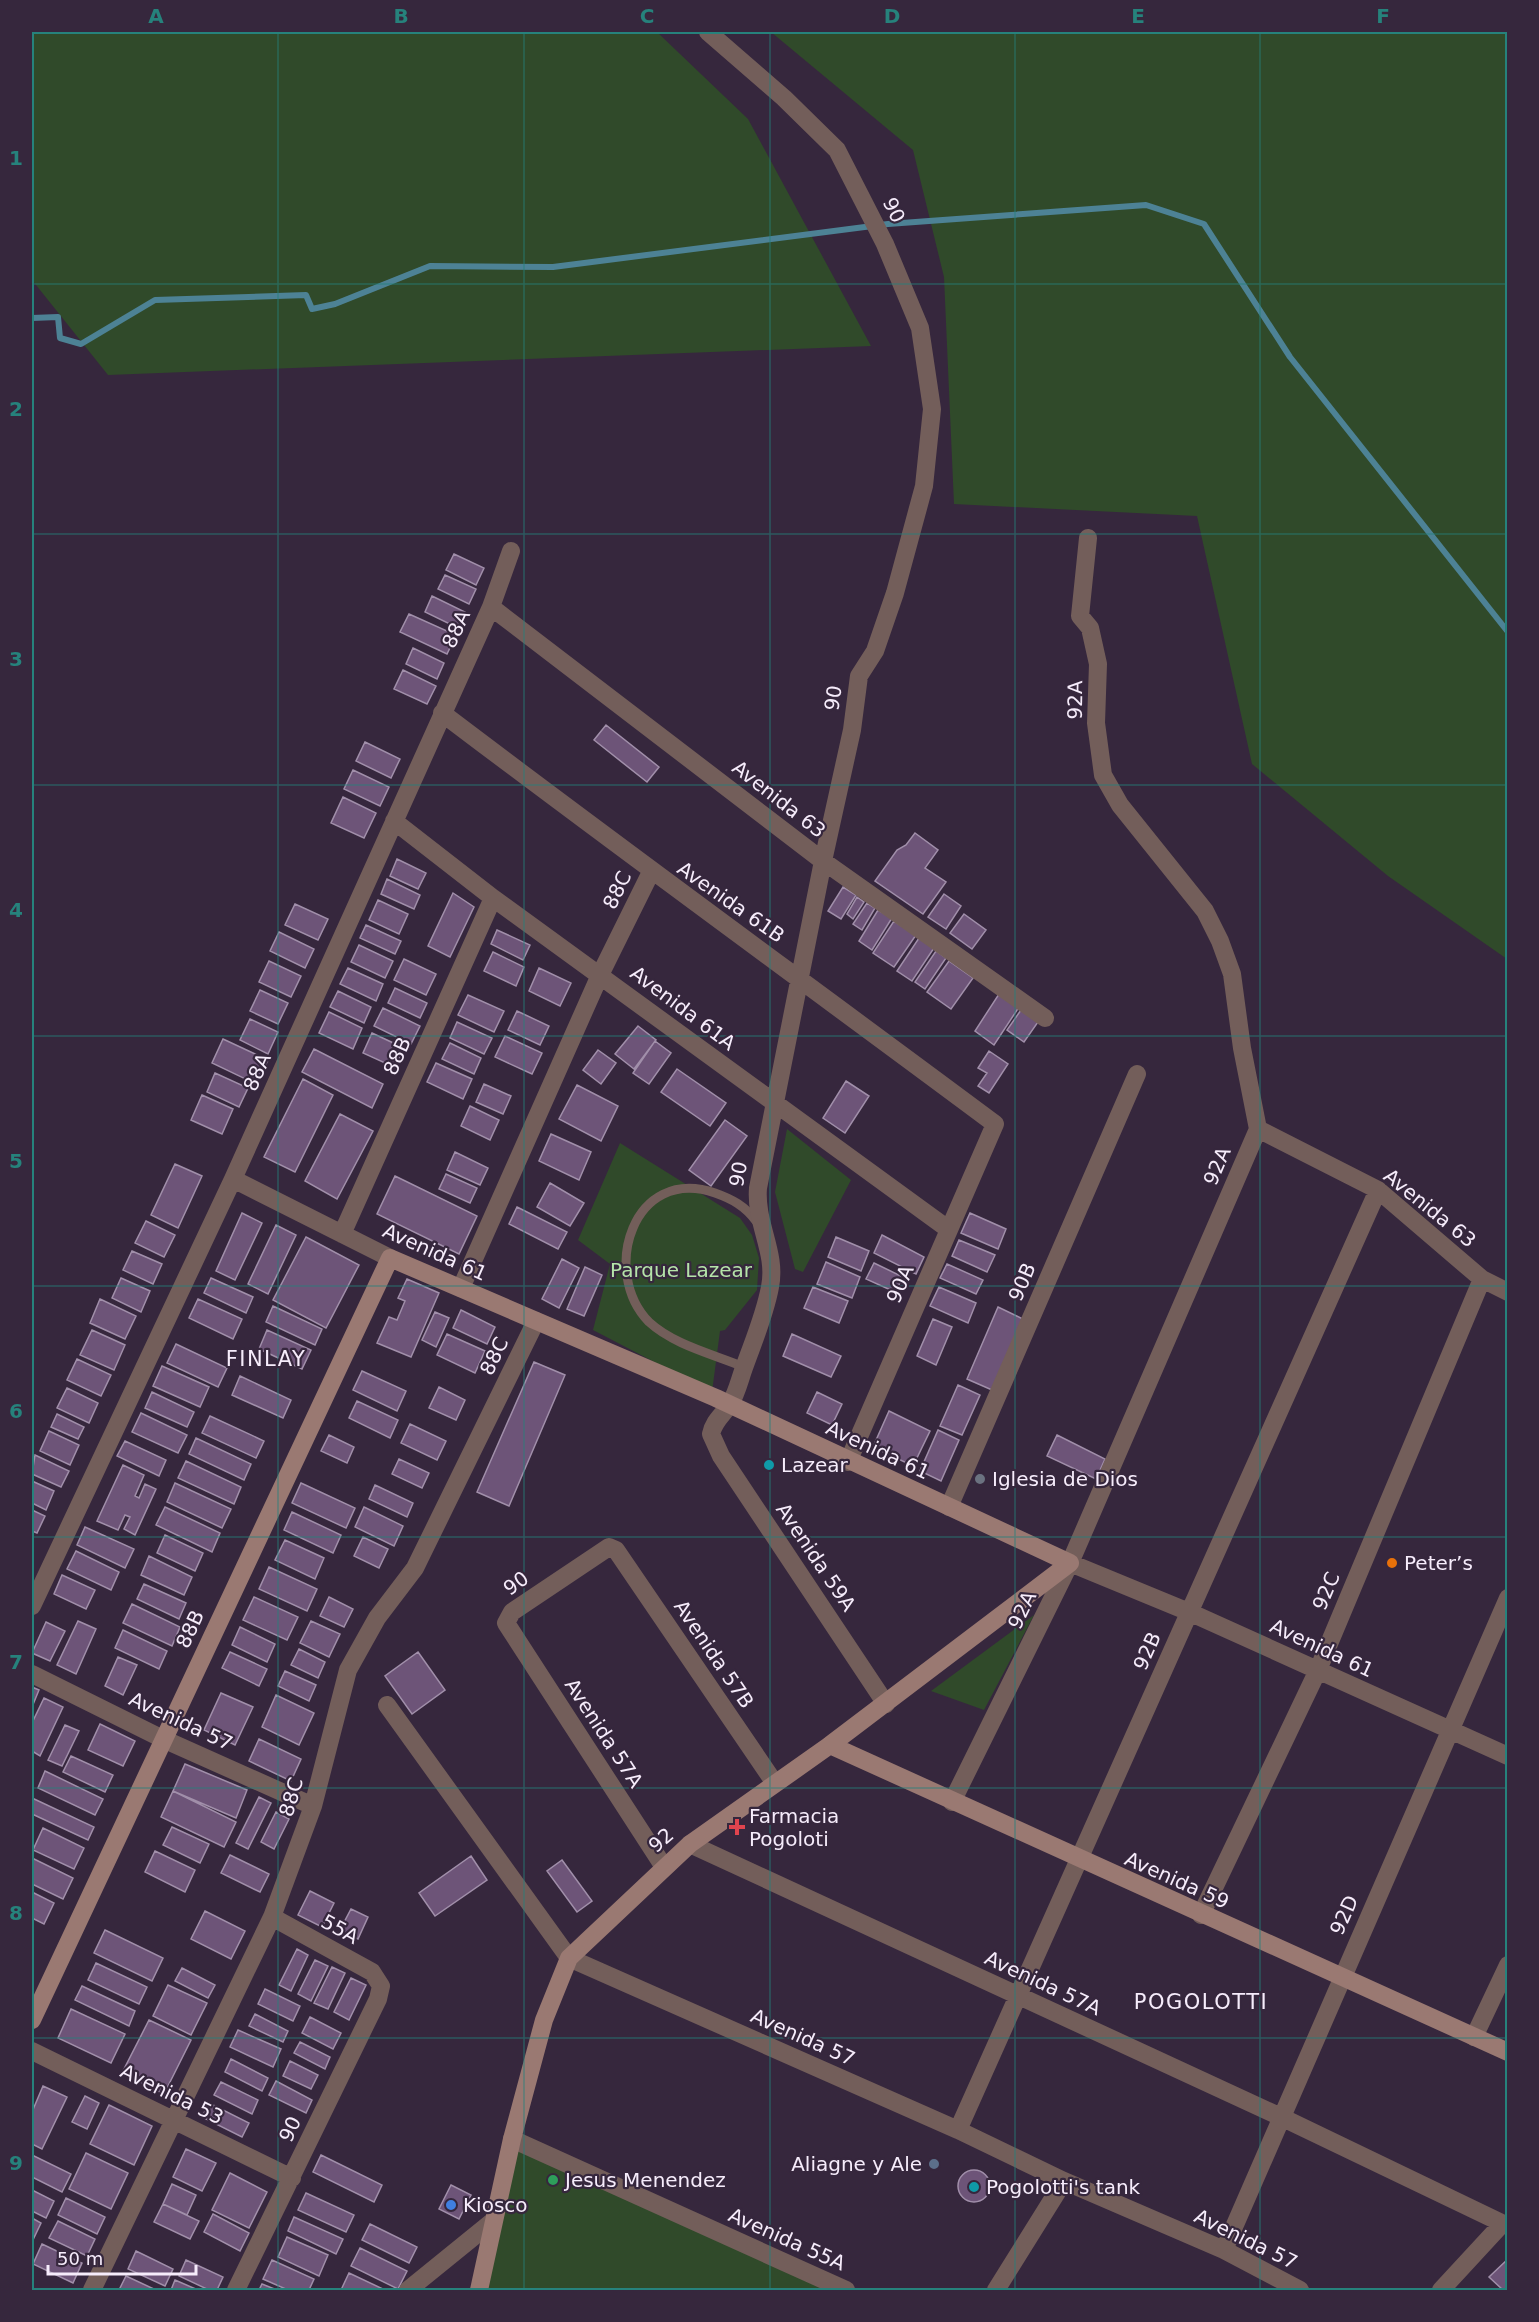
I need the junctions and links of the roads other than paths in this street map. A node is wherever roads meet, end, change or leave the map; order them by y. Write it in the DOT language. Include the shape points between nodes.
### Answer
graph roads {
  1 [pos="708,32"];
  2 [pos="1088,538"];
  3 [pos="511,551"];
  4 [pos="491,607"];
  5 [pos="442,713"];
  6 [pos="394,821"];
  7 [pos="822,861"];
  8 [pos="651,872"];
  9 [pos="493,898"];
  10 [pos="600,975"];
  11 [pos="801,979"];
  12 [pos="1046,1018"];
  13 [pos="1137,1074"];
  14 [pos="775,1104"];
  15 [pos="995,1124"];
  16 [pos="1258,1129"];
  17 [pos="233,1179"];
  18 [pos="1378,1190"];
  19 [pos="760,1226"];
  20 [pos="948,1229"];
  21 [pos="342,1234"];
  22 [pos="390,1258"];
  23 [pos="1482,1279"];
  24 [pos="460,1288"];
  25 [pos="1508,1292"];
  26 [pos="536,1321"];
  27 [pos="744,1367"];
  28 [pos="730,1404"];
  29 [pos="711,1434"];
  30 [pos="848,1462"];
  31 [pos="948,1507"];
  32 [pos="616,1550"];
  33 [pos="1070,1563"];
  34 [pos="1508,1598"];
  35 [pos="32,1606"];
  36 [pos="1189,1612"];
  37 [pos="506,1623"];
  38 [pos="1318,1670"];
  39 [pos="32,1674"];
  40 [pos="886,1704"];
  41 [pos="387,1705"];
  42 [pos="1450,1732"];
  43 [pos="163,1739"];
  44 [pos="830,1745"];
  45 [pos="1508,1756"];
  46 [pos="774,1782"];
  47 [pos="952,1802"];
  48 [pos="313,1806"];
  49 [pos="690,1844"];
  50 [pos="1079,1860"];
  51 [pos="664,1867"];
  52 [pos="1201,1915"];
  53 [pos="272,1917"];
  54 [pos="569,1958"];
  55 [pos="1508,1965"];
  56 [pos="1341,1978"];
  57 [pos="381,1986"];
  58 [pos="1017,1996"];
  59 [pos="32,2020"];
  60 [pos="1474,2037"];
  61 [pos="32,2052"];
  62 [pos="1508,2052"];
  63 [pos="1281,2117"];
  64 [pos="174,2119"];
  65 [pos="958,2130"];
  66 [pos="512,2139"];
  67 [pos="292,2178"];
  68 [pos="1064,2181"];
  69 [pos="493,2221"];
  70 [pos="1505,2225"];
  71 [pos="1224,2250"];
  72 [pos="92,2290"];
  73 [pos="236,2290"];
  74 [pos="408,2290"];
  75 [pos="479,2290"];
  76 [pos="846,2290"];
  77 [pos="996,2290"];
  78 [pos="1300,2290"];
  79 [pos="1441,2290"];
  1 -- 7 [label="street, 90" via="837,150 885,244 920,328 932,409 924,486 888,617 875,651 859,676 852,730"];
  2 -- 16 [label="street, 92A" via="1080,615 1090,628 1098,664 1096,723 1103,776 1120,805 1204,911 1220,941 1232,974"];
  3 -- 4 [label="street, 88A"];
  4 -- 5 [label="street, 88A"];
  4 -- 7 [label="street, Avenida 63"];
  5 -- 6 [label="street, 88A"];
  5 -- 8 [label="street, Avenida 61B"];
  6 -- 9 [label="street, Avenida 61A"];
  6 -- 17 [label="street, 88A"];
  7 -- 11 [label="street, 90"];
  7 -- 12 [label="street, Avenida 63"];
  8 -- 10 [label="street, 88C"];
  8 -- 11 [label="street, Avenida 61B"];
  9 -- 10 [label="street, Avenida 61A"];
  9 -- 21 [label="street, 88B"];
  10 -- 14 [label="street, Avenida 61A"];
  10 -- 24 [label="street, 88C"];
  11 -- 14 [label="street, 90"];
  11 -- 15 [label="street, Avenida 61B"];
  13 -- 31 [label="street, 90B"];
  14 -- 19 [label="street, 90" via="758,1188"];
  14 -- 20 [label="street, Avenida 61A"];
  15 -- 20 [label="street, 90A"];
  16 -- 18 [label="street, Avenida 63"];
  16 -- 33 [label="street, 92A"];
  17 -- 21 [label="street, Avenida 61"];
  17 -- 35 [label="street, 88A"];
  18 -- 23 [label="street, Avenida 63"];
  18 -- 36 [label="street, 92B"];
  19 -- 27 [label="street, 90" via="768,1242 771,1284"];
  19 -- 27 [label="lane" via="750,1212 728,1197 699,1188 675,1189 659,1194 642,1213 626,1256 631,1289 649,1321 678,1341"];
  20 -- 30 [label="street, 90A"];
  21 -- 22 [label="street, Avenida 61"];
  22 -- 24 [label="street, Avenida 61"];
  22 -- 43 [label="street, 88B"];
  23 -- 25 [label="street, Avenida 63"];
  23 -- 38 [label="street, 92C"];
  24 -- 26 [label="street, Avenida 61"];
  26 -- 28 [label="street, Avenida 61"];
  26 -- 48 [label="street, 88C" via="415,1568 377,1618 348,1670"];
  27 -- 28 [label="street, 90"];
  28 -- 29 [label="street, 90" via="718,1417"];
  28 -- 30 [label="street, Avenida 61"];
  29 -- 40 [label="street, Avenida 59A" via="721,1456"];
  30 -- 31 [label="street, Avenida 61"];
  31 -- 33 [label="street, Avenida 61"];
  32 -- 37 [label="street, 90" via="609,1547 512,1612"];
  32 -- 46 [label="street, Avenida 57B"];
  33 -- 36 [label="street, Avenida 61"];
  33 -- 40 [label="street, 92"];
  33 -- 47 [label="street, 92A"];
  34 -- 42 [label="street, 92D"];
  36 -- 38 [label="street, Avenida 61"];
  36 -- 50 [label="street, 92B"];
  37 -- 51 [label="street, Avenida 57A"];
  38 -- 42 [label="street, Avenida 61"];
  38 -- 52 [label="street, 92C"];
  39 -- 43 [label="street, Avenida 57"];
  40 -- 44 [label="street, 92"];
  41 -- 54 [label="street"];
  42 -- 45 [label="street, Avenida 61"];
  42 -- 56 [label="street, 92D"];
  43 -- 48 [label="street, Avenida 57"];
  43 -- 59 [label="street, 88B"];
  44 -- 46 [label="street, 92"];
  44 -- 47 [label="street, Avenida 59"];
  46 -- 49 [label="street, 92"];
  47 -- 50 [label="street, Avenida 59"];
  48 -- 53 [label="street, 88C"];
  49 -- 51 [label="street, 92"];
  49 -- 58 [label="street, Avenida 57A"];
  50 -- 52 [label="street, Avenida 59"];
  50 -- 58 [label="street, 92B"];
  51 -- 54 [label="street, 92"];
  52 -- 56 [label="street, Avenida 59"];
  53 -- 57 [label="street, 55A" via="372,1971"];
  53 -- 64 [label="street, 88C"];
  54 -- 65 [label="street, Avenida 57"];
  54 -- 66 [label="street, 92" via="544,2020"];
  55 -- 60 [label="street"];
  56 -- 60 [label="street, Avenida 59"];
  56 -- 63 [label="street, 92D"];
  57 -- 67 [label="street, 90"];
  58 -- 63 [label="street, Avenida 57A"];
  58 -- 65 [label="street, 92B"];
  60 -- 62 [label="street, Avenida 59"];
  61 -- 64 [label="street, Avenida 53"];
  63 -- 70 [label="street, Avenida 57A"];
  63 -- 71 [label="street, 92D"];
  64 -- 67 [label="street, Avenida 53"];
  64 -- 72 [label="street, 88C"];
  65 -- 68 [label="street, Avenida 57"];
  66 -- 69 [label="street, 92"];
  66 -- 76 [label="street, Avenida 55A"];
  67 -- 73 [label="street, 90"];
  68 -- 71 [label="street, Avenida 57"];
  68 -- 77 [label="street"];
  69 -- 74 [label="street"];
  69 -- 75 [label="street, 92"];
  70 -- 79 [label="street"];
  71 -- 78 [label="street, Avenida 57"];
}
